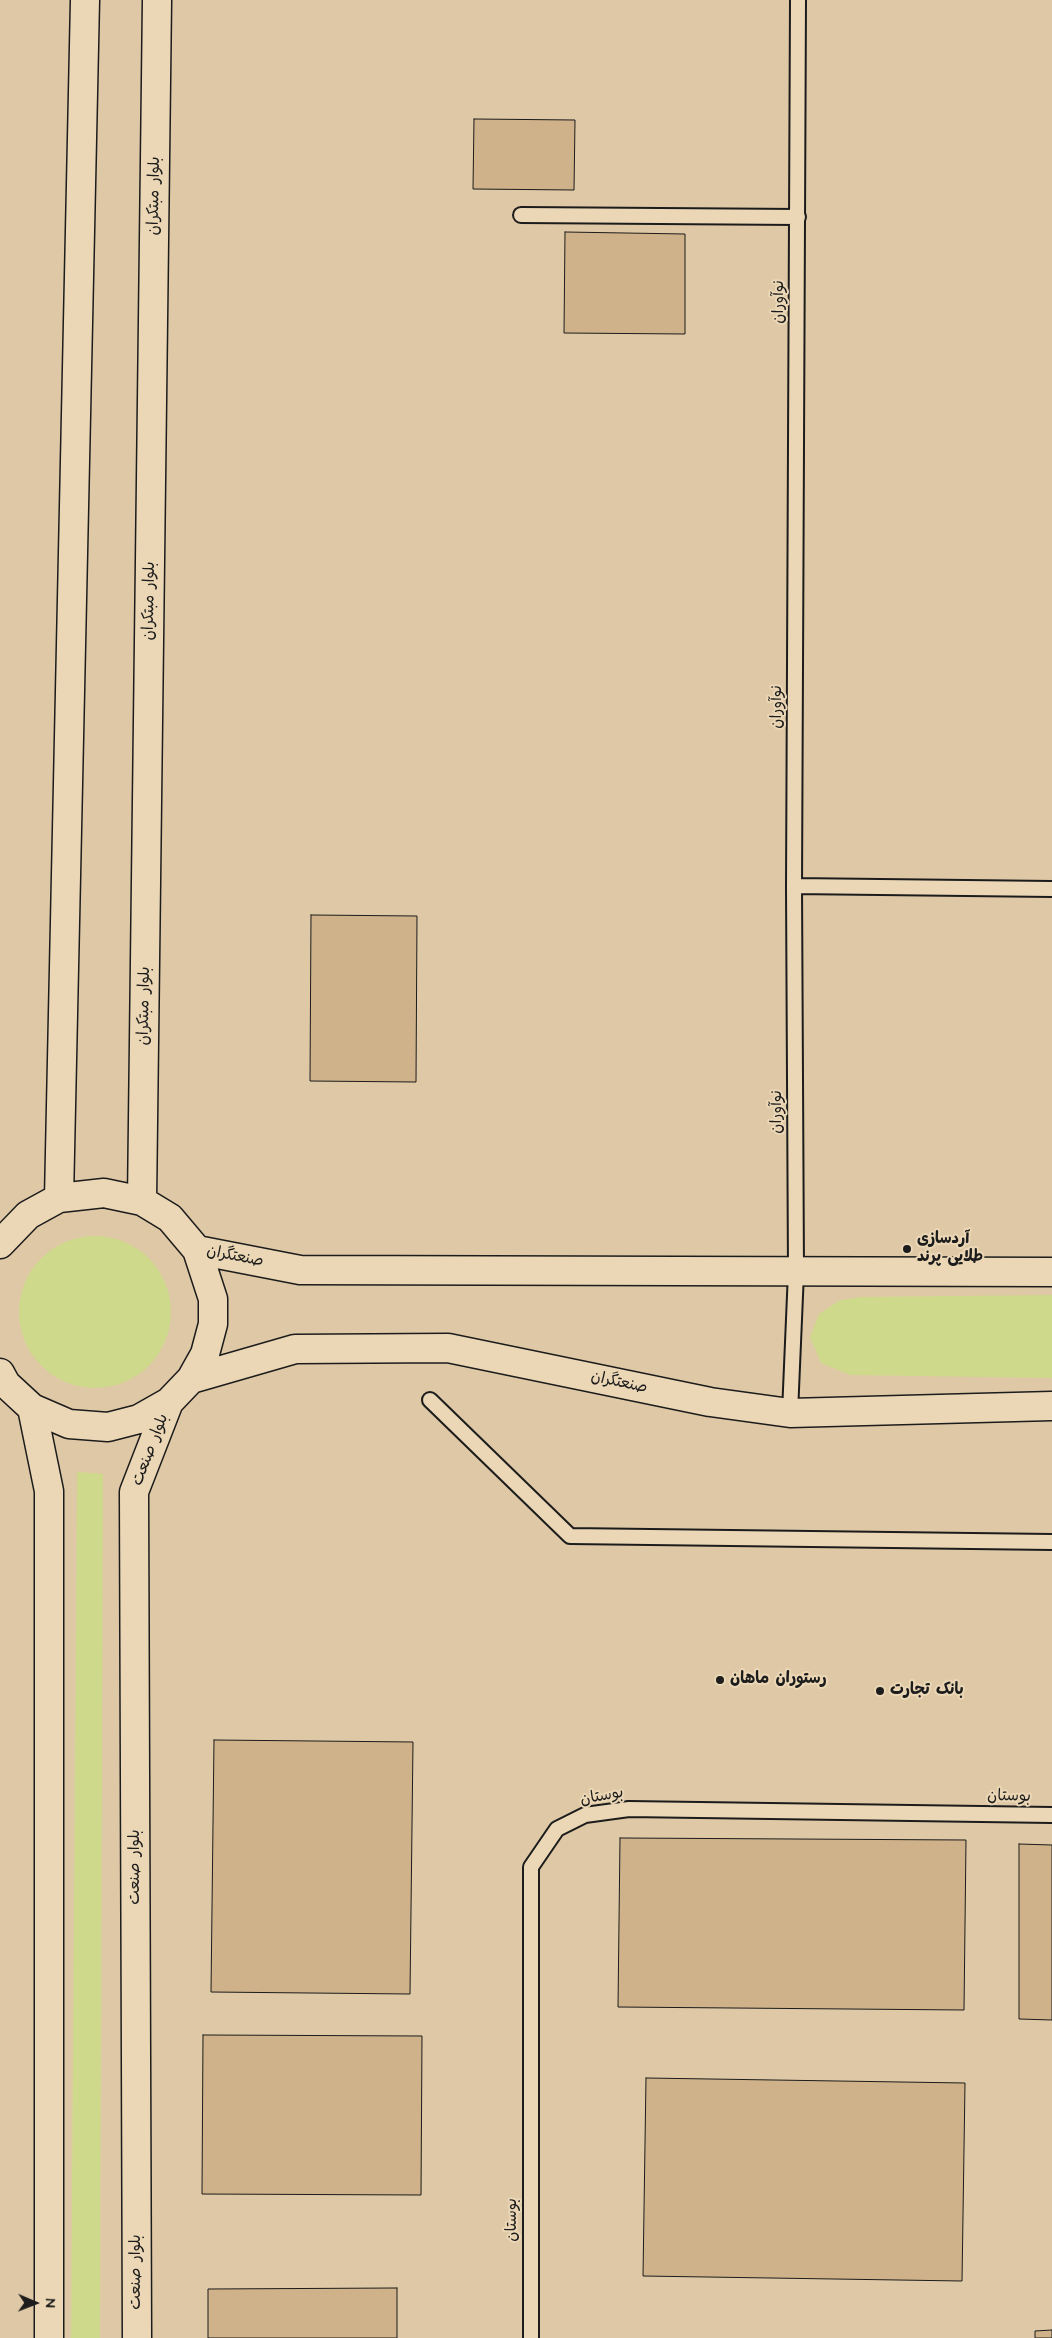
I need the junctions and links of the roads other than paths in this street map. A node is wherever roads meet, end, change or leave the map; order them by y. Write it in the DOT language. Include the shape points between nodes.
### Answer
graph roads {
  1 [pos="85,0"];
  2 [pos="157,0"];
  3 [pos="798,0"];
  4 [pos="521,215"];
  5 [pos="798,217"];
  6 [pos="794,886"];
  7 [pos="1052,888"];
  8 [pos="59,1198"];
  9 [pos="142,1201"];
  10 [pos="0,1243"];
  11 [pos="197,1250"];
  12 [pos="796,1272"];
  13 [pos="1052,1272"];
  14 [pos="0,1373"];
  15 [pos="191,1379"];
  16 [pos="430,1400"];
  17 [pos="169,1402"];
  18 [pos="1052,1406"];
  19 [pos="32,1408"];
  20 [pos="790,1413"];
  21 [pos="1052,1542"];
  22 [pos="1052,1815"];
  23 [pos="49,2338"];
  24 [pos="137,2338"];
  25 [pos="531,2338"];
  1 -- 8 [label="street"];
  2 -- 9 [label="street, بلوار مبتکران"];
  3 -- 5 [label="lane, نوآوران"];
  4 -- 5 [label="lane"];
  5 -- 6 [label="lane, نوآوران"];
  6 -- 7 [label="lane"];
  6 -- 12 [label="lane, نوآوران"];
  8 -- 9 [label="street" via="104,1193"];
  8 -- 10 [label="street" via="28,1215"];
  9 -- 11 [label="street" via="170,1218"];
  11 -- 12 [label="street, صنعتگران" via="300,1270"];
  11 -- 15 [label="street" via="213,1299 213,1324 205,1354"];
  12 -- 13 [label="street, صنعتگران"];
  12 -- 20 [label="lane, نوآوران"];
  14 -- 19 [label="street" via="6,1384"];
  15 -- 17 [label="street"];
  15 -- 20 [label="street, صنعتگران" via="295,1349 448,1348 710,1402"];
  16 -- 21 [label="lane" via="570,1536"];
  17 -- 19 [label="street" via="139,1419 108,1427 69,1424"];
  17 -- 24 [label="street, بلوار صنعت" via="134,1492"];
  18 -- 20 [label="street, صنعتگران"];
  19 -- 23 [label="street" via="48,1491"];
  22 -- 25 [label="lane, بوستان" via="629,1809 584,1815 557,1829 531,1867"];
}
